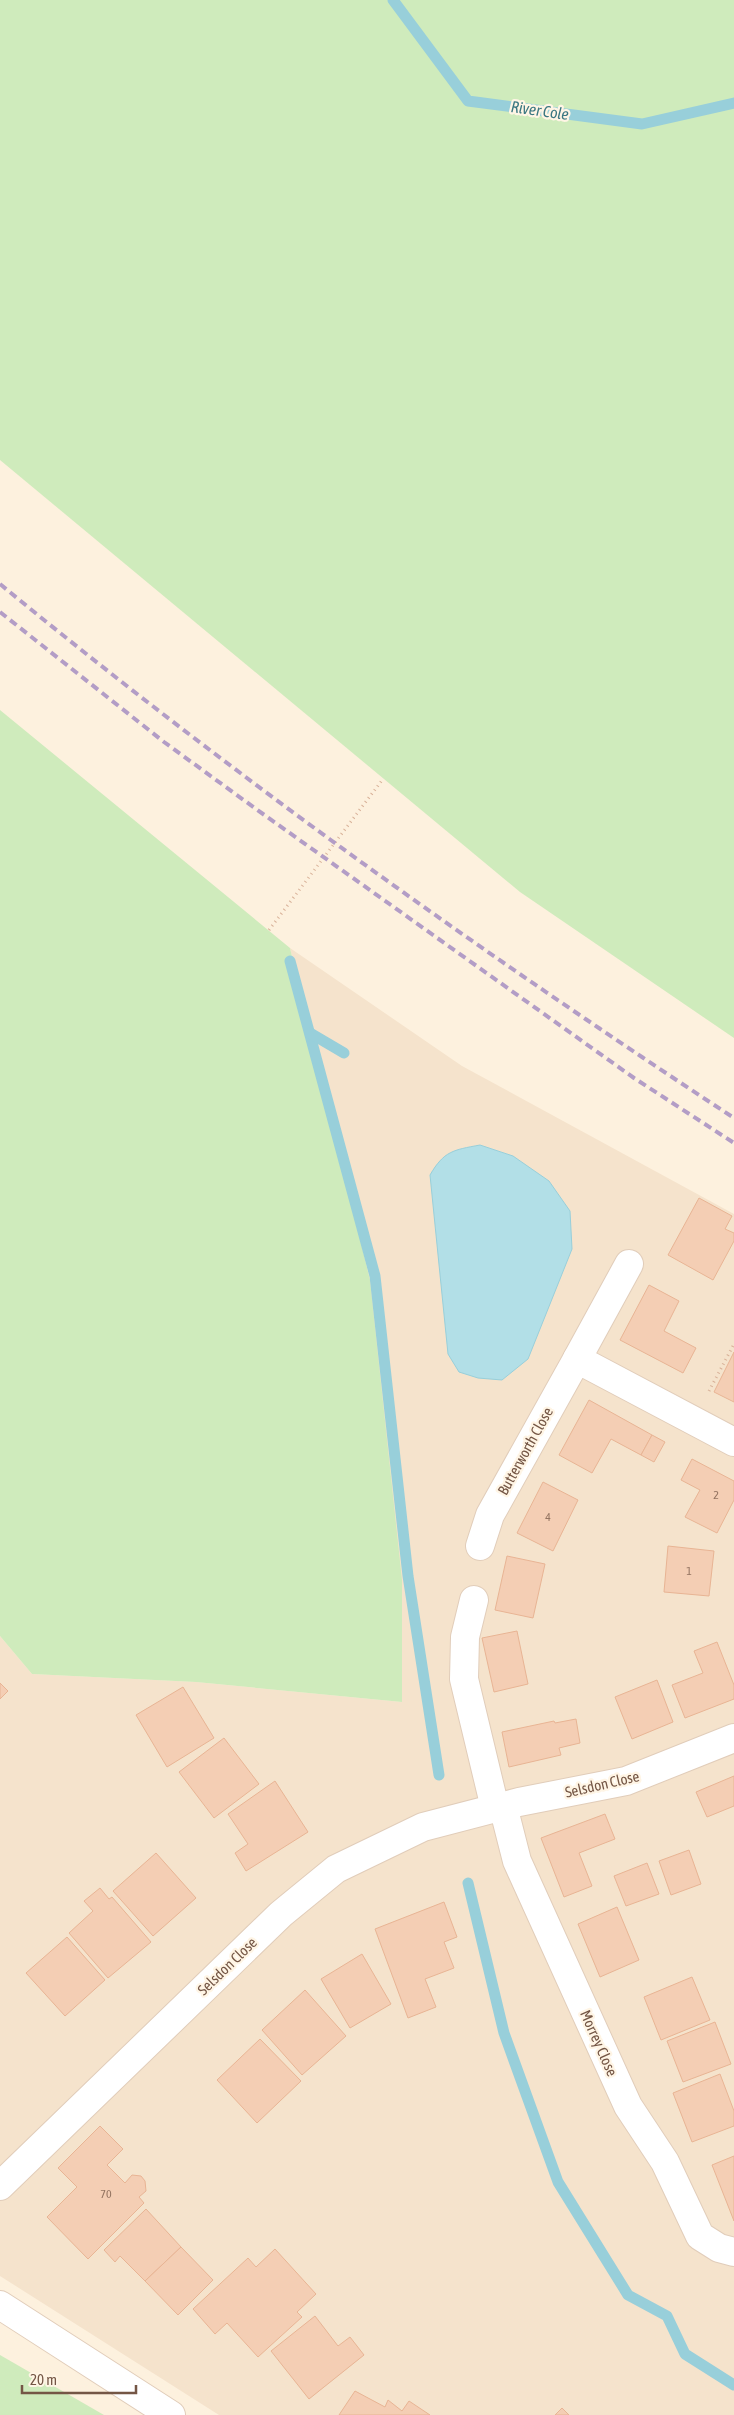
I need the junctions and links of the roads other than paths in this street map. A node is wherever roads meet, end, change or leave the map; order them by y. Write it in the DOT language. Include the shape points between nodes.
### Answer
graph roads {
  1 [pos="629,1264"];
  2 [pos="576,1359"];
  3 [pos="734,1442"];
  4 [pos="480,1546"];
  5 [pos="474,1600"];
  6 [pos="734,1738"];
  7 [pos="499,1807"];
  8 [pos="0,2186"];
  9 [pos="734,2252"];
  10 [pos="0,2305"];
  11 [pos="171,2415"];
  1 -- 2 [label="street, Butterworth Close"];
  2 -- 3 [label="street"];
  2 -- 4 [label="street, Butterworth Close" via="490,1515"];
  5 -- 7 [label="street" via="465,1636 464,1679"];
  6 -- 7 [label="street, Selsdon Close" via="626,1781"];
  7 -- 8 [label="street, Selsdon Close" via="423,1827 336,1869 281,1914"];
  7 -- 9 [label="street, Morrey Close" via="517,1861 628,2106 666,2162 700,2236"];
  10 -- 11 [label="street"];
}
